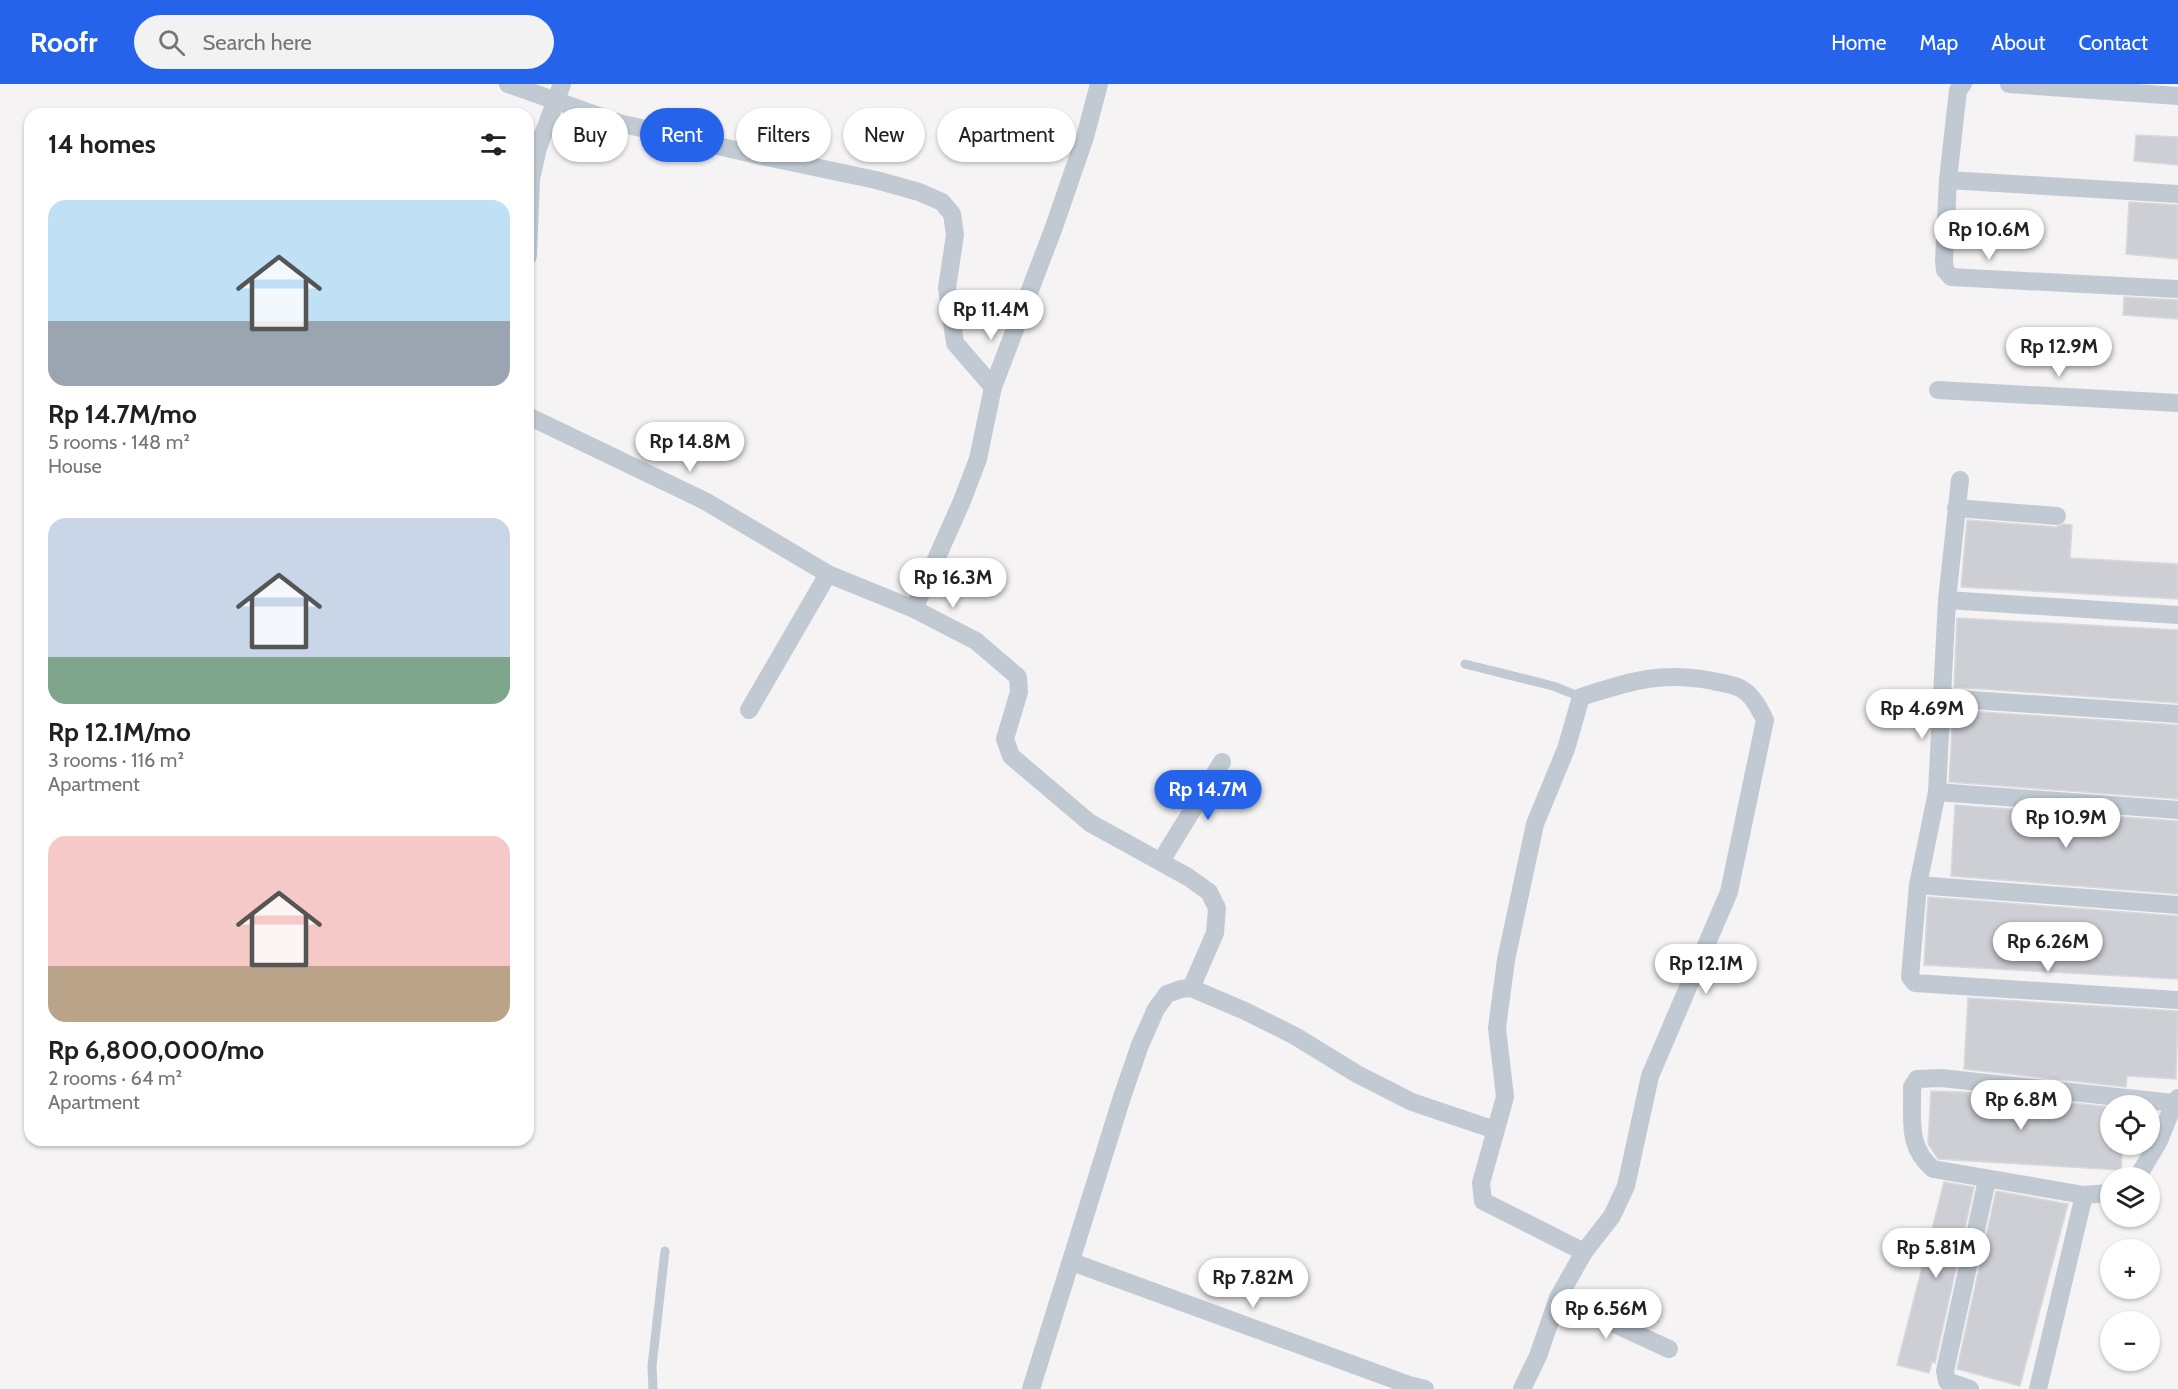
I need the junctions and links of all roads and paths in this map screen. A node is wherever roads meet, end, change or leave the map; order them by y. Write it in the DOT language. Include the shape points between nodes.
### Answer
graph roads {
  1 [pos="508,84"];
  2 [pos="1099,84"];
  3 [pos="1963,84"];
  4 [pos="2009,84"];
  5 [pos="559,92"];
  6 [pos="2178,96"];
  7 [pos="534,165"];
  8 [pos="1948,180"];
  9 [pos="2178,194"];
  10 [pos="2178,289"];
  11 [pos="993,387"];
  12 [pos="1938,390"];
  13 [pos="2178,403"];
  14 [pos="534,419"];
  15 [pos="1960,480"];
  16 [pos="1956,508"];
  17 [pos="2057,516"];
  18 [pos="828,574"];
  19 [pos="1947,600"];
  20 [pos="914,609"];
  21 [pos="2178,615"];
  22 [pos="1465,664"];
  23 [pos="1581,697"];
  24 [pos="1943,698"];
  25 [pos="749,710"];
  26 [pos="2178,714"];
  27 [pos="1222,762"];
  28 [pos="1937,792"];
  29 [pos="2178,810"];
  30 [pos="1161,861"];
  31 [pos="1918,885"];
  32 [pos="2178,905"];
  33 [pos="1191,988"];
  34 [pos="2178,1000"];
  35 [pos="2176,1100"];
  36 [pos="1495,1130"];
  37 [pos="2143,1167"];
  38 [pos="1987,1180"];
  39 [pos="2100,1194"];
  40 [pos="2084,1196"];
  41 [pos="665,1251"];
  42 [pos="1584,1252"];
  43 [pos="1072,1262"];
  44 [pos="1558,1298"];
  45 [pos="1669,1349"];
  46 [pos="653,1389"];
  47 [pos="1031,1389"];
  48 [pos="1425,1389"];
  49 [pos="1522,1389"];
  50 [pos="1970,1389"];
  51 [pos="2038,1389"];
  1 -- 5 [label="street"];
  2 -- 11 [label="street" via="1054,227"];
  3 -- 8 [label="street" via="1958,90"];
  4 -- 6 [label="street"];
  5 -- 7 [label="street"];
  5 -- 11 [label="street" via="619,123 876,180 942,202 952,214 955,235 947,288 955,343"];
  8 -- 9 [label="street"];
  8 -- 10 [label="street" via="1944,260 1951,277"];
  11 -- 20 [label="street" via="978,459"];
  12 -- 13 [label="street"];
  14 -- 18 [label="street" via="705,501"];
  15 -- 16 [label="street"];
  16 -- 17 [label="street"];
  16 -- 19 [label="street"];
  18 -- 20 [label="street"];
  18 -- 25 [label="street"];
  19 -- 21 [label="street"];
  19 -- 24 [label="street"];
  20 -- 30 [label="street" via="976,641 1017,677 1018,692 1005,739 1011,756 1090,823"];
  22 -- 23 [label="lane"];
  23 -- 36 [label="street" via="1566,749 1535,824 1506,960 1497,1028 1505,1097"];
  23 -- 42 [label="street" via="1638,679 1689,677 1740,688 1756,702 1765,720 1729,892 1650,1076 1626,1186 1611,1216"];
  24 -- 26 [label="street"];
  24 -- 28 [label="street"];
  27 -- 30 [label="street"];
  28 -- 29 [label="street"];
  28 -- 31 [label="street"];
  30 -- 33 [label="street" via="1209,892 1217,908 1215,933"];
  31 -- 32 [label="street"];
  31 -- 34 [label="street" via="1910,977 1915,983"];
  33 -- 36 [label="street" via="1295,1036 1412,1102"];
  33 -- 43 [label="street" via="1167,994 1144,1036"];
  35 -- 37 [label="street"];
  35 -- 38 [label="street" via="1917,1079 1912,1087 1913,1138 1922,1160 1933,1169"];
  36 -- 42 [label="street" via="1481,1183 1483,1200"];
  38 -- 40 [label="street"];
  38 -- 50 [label="street" via="1945,1371 1947,1381"];
  39 -- 40 [label="street"];
  40 -- 51 [label="street"];
  41 -- 46 [label="lane"];
  42 -- 44 [label="street"];
  43 -- 47 [label="street"];
  43 -- 48 [label="street"];
  44 -- 45 [label="street"];
  44 -- 49 [label="street"];
}
